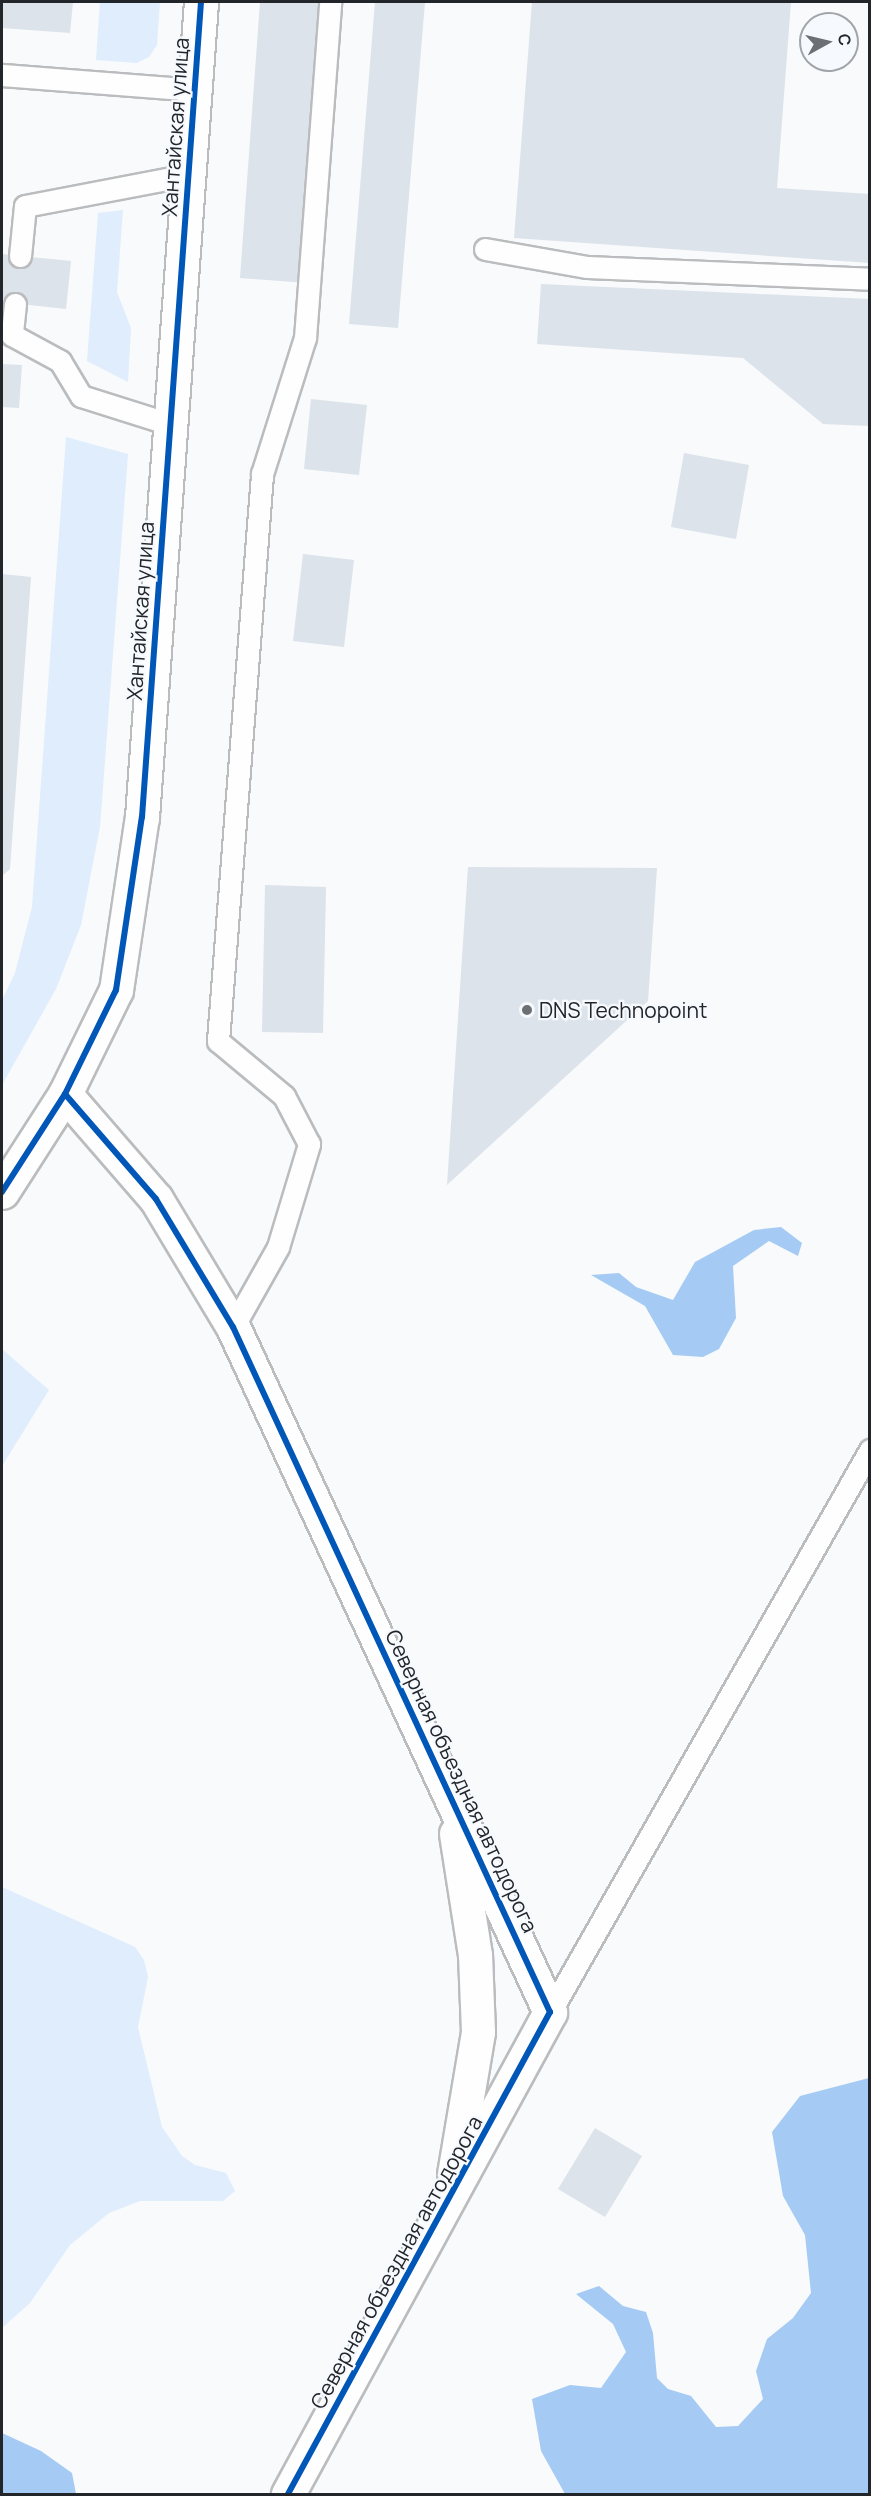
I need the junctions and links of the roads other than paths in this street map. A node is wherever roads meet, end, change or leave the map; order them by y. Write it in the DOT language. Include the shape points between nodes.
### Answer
graph roads {
  1 [pos="201,2"];
  2 [pos="330,2"];
  3 [pos="2,75"];
  4 [pos="195,90"];
  5 [pos="188,175"];
  6 [pos="485,249"];
  7 [pos="20,256"];
  8 [pos="870,279"];
  9 [pos="15,304"];
  10 [pos="170,424"];
  11 [pos="65,1094"];
  12 [pos="2,1192"];
  13 [pos="233,1327"];
  14 [pos="870,1450"];
  15 [pos="451,1797"];
  16 [pos="550,2012"];
  17 [pos="449,2202"];
  18 [pos="288,2494"];
  1 -- 4 [label="street, Хантайская улица"];
  2 -- 13 [label="lane" via="305,338 262,474 218,1041 284,1096 309,1144 278,1247"];
  3 -- 4 [label="lane"];
  4 -- 5 [label="street, Хантайская улица"];
  5 -- 7 [label="lane" via="25,206"];
  5 -- 10 [label="street, Хантайская улица"];
  6 -- 8 [label="lane" via="587,267"];
  9 -- 10 [label="lane" via="12,334 60,361 81,396"];
  10 -- 11 [label="street, Хантайская улица" via="142,817 116,990"];
  11 -- 12 [label="street, Хантайская улица"];
  11 -- 13 [label="street, Северная объездная автодорога" via="156,1199"];
  13 -- 15 [label="street, Северная объездная автодорога"];
  14 -- 16 [label="lane"];
  15 -- 16 [label="street, Северная объездная автодорога"];
  15 -- 17 [label="street" via="475,1955 478,2032"];
  16 -- 17 [label="street, Северная объездная автодорога"];
  17 -- 18 [label="street, Северная объездная автодорога"];
}
